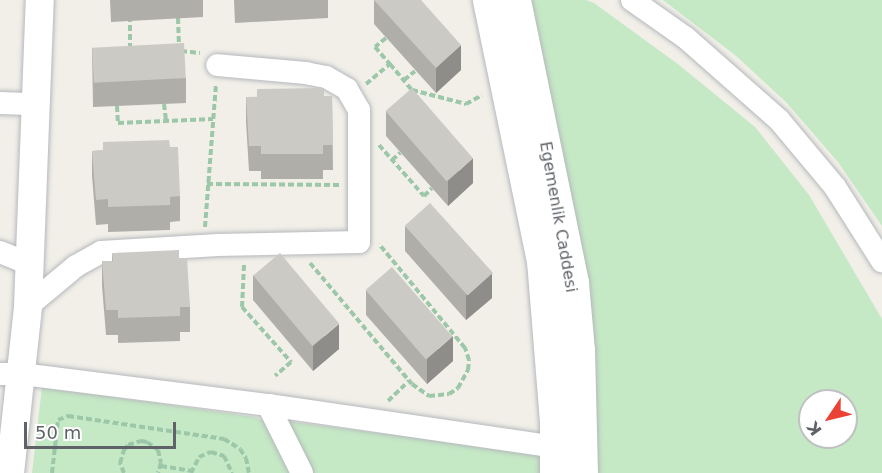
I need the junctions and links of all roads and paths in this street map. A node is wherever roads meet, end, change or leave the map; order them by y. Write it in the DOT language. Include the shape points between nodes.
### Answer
graph roads {
  1 [pos="40,0"];
  2 [pos="489,0"];
  3 [pos="514,0"];
  4 [pos="632,0"];
  5 [pos="178,18"];
  6 [pos="130,21"];
  7 [pos="386,38"];
  8 [pos="140,50"];
  9 [pos="169,50"];
  10 [pos="179,50"];
  11 [pos="390,64"];
  12 [pos="217,65"];
  13 [pos="415,71"];
  14 [pos="404,80"];
  15 [pos="486,92"];
  16 [pos="351,95"];
  17 [pos="0,103"];
  18 [pos="35,104"];
  19 [pos="164,104"];
  20 [pos="117,106"];
  21 [pos="213,119"];
  22 [pos="166,121"];
  23 [pos="359,122"];
  24 [pos="400,153"];
  25 [pos="392,160"];
  26 [pos="207,184"];
  27 [pos="359,185"];
  28 [pos="432,188"];
  29 [pos="359,221"];
  30 [pos="294,243"];
  31 [pos="246,244"];
  32 [pos="203,245"];
  33 [pos="0,252"];
  34 [pos="882,261"];
  35 [pos="30,264"];
  36 [pos="28,306"];
  37 [pos="11,374"];
  38 [pos="275,376"];
  39 [pos="268,405"];
  40 [pos="556,460"];
  41 [pos="161,466"];
  42 [pos="191,472"];
  43 [pos="10,473"];
  44 [pos="52,473"];
  45 [pos="124,473"];
  46 [pos="158,473"];
  47 [pos="232,473"];
  48 [pos="249,473"];
  49 [pos="302,473"];
  50 [pos="581,473"];
  1 -- 18 [label="street"];
  2 -- 40 [label="main road, Egemenlik Caddesi" via="543,260"];
  3 -- 50 [label="main road, Egemenlik Caddesi" via="570,273 578,350"];
  4 -- 34 [label="street" via="723,68 778,120 820,168"];
  5 -- 10 [label="path"];
  6 -- 8 [label="path" via="130,50"];
  7 -- 11 [label="path" via="375,47"];
  9 -- 10 [label="path"];
  10 -- 12 [label="path" via="218,56"];
  11 -- 14 [label="path"];
  11 -- 16 [label="path"];
  12 -- 16 [label="street" via="316,75 339,84"];
  12 -- 21 [label="path"];
  13 -- 14 [label="path"];
  14 -- 15 [label="path" via="412,90 466,104"];
  16 -- 23 [label="street" via="359,110"];
  17 -- 18 [label="street"];
  18 -- 35 [label="street"];
  19 -- 22 [label="path"];
  20 -- 22 [label="path" via="118,123"];
  21 -- 22 [label="path"];
  21 -- 26 [label="path"];
  23 -- 25 [label="path"];
  23 -- 27 [label="street"];
  24 -- 25 [label="path"];
  25 -- 28 [label="path" via="424,196"];
  26 -- 27 [label="path"];
  26 -- 32 [label="path"];
  27 -- 29 [label="street"];
  29 -- 30 [label="street" via="359,242"];
  29 -- 30 [label="path" via="465,348 468,370 450,394 429,396 412,384"];
  30 -- 31 [label="street"];
  31 -- 32 [label="street"];
  31 -- 38 [label="path" via="242,307 291,362"];
  32 -- 36 [label="street" via="101,252 76,266"];
  33 -- 35 [label="street"];
  35 -- 36 [label="street"];
  36 -- 37 [label="street"];
  37 -- 39 [label="street"];
  37 -- 43 [label="street"];
  39 -- 40 [label="street"];
  39 -- 49 [label="street"];
  41 -- 42 [label="path"];
  41 -- 45 [label="path" via="161,456 153,445 134,442 121,456"];
  41 -- 46 [label="path"];
  42 -- 47 [label="path" via="199,457 211,452 224,456"];
  44 -- 48 [label="path" via="58,420 68,416 224,439 240,449"];
}
